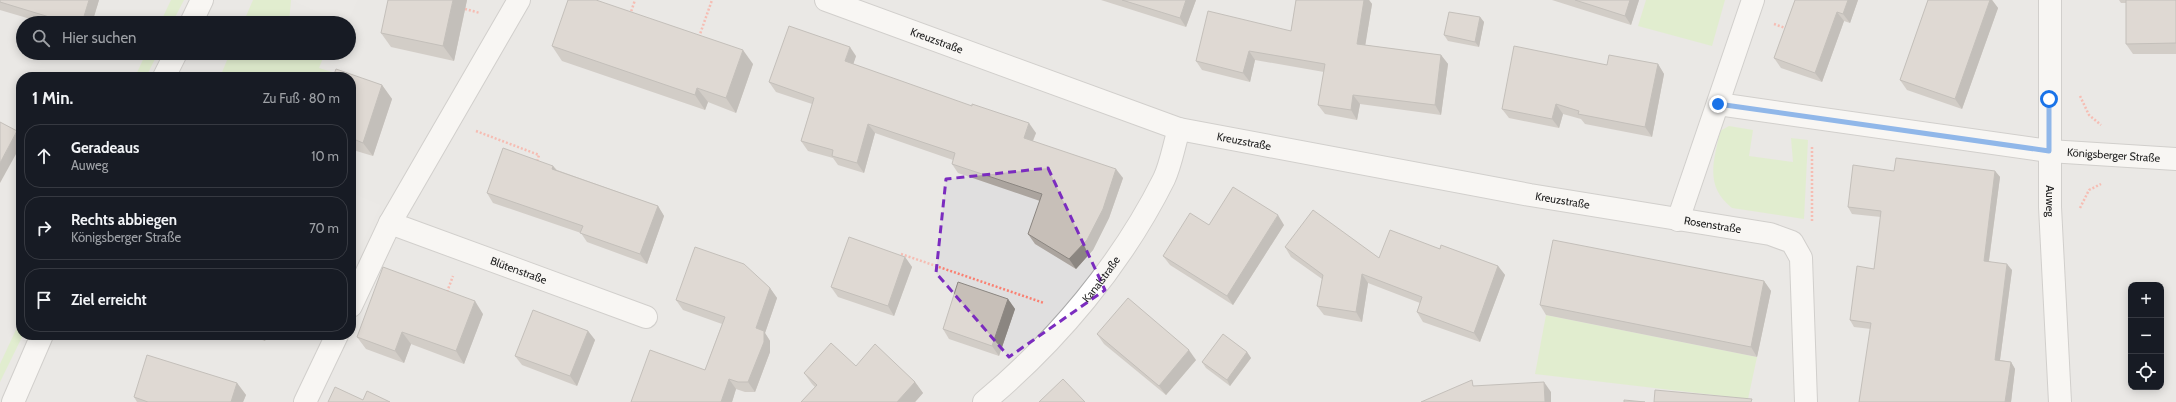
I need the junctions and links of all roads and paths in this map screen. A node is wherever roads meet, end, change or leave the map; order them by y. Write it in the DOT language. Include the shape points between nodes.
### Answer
graph roads {
  1 [pos="202,0"];
  2 [pos="519,0"];
  3 [pos="634,0"];
  4 [pos="712,0"];
  5 [pos="826,0"];
  6 [pos="1753,0"];
  7 [pos="2050,0"];
  8 [pos="194,16"];
  9 [pos="627,21"];
  10 [pos="1769,23"];
  11 [pos="1794,31"];
  12 [pos="699,38"];
  13 [pos="172,60"];
  14 [pos="166,72"];
  15 [pos="2079,91"];
  16 [pos="1718,104"];
  17 [pos="1812,119"];
  18 [pos="449,121"];
  19 [pos="2102,127"];
  20 [pos="1179,129"];
  21 [pos="2049,151"];
  22 [pos="2176,159"];
  23 [pos="535,166"];
  24 [pos="2106,181"];
  25 [pos="2080,216"];
  26 [pos="1678,220"];
  27 [pos="390,223"];
  28 [pos="901,254"];
  29 [pos="1801,258"];
  30 [pos="356,295"];
  31 [pos="1075,314"];
  32 [pos="646,317"];
  33 [pos="40,340"];
  34 [pos="335,340"];
  35 [pos="13,402"];
  36 [pos="306,402"];
  37 [pos="984,402"];
  38 [pos="1806,402"];
  39 [pos="2060,402"];
  1 -- 8 [label="street"];
  2 -- 18 [label="street"];
  3 -- 9 [label="path"];
  4 -- 12 [label="path"];
  5 -- 20 [label="street, Kreuzstraße"];
  6 -- 16 [label="street, Rosenstraße"];
  7 -- 21 [label="street, Auweg"];
  10 -- 11 [label="path"];
  13 -- 14 [label="street"];
  15 -- 19 [label="path" via="2080,99 2089,115"];
  16 -- 17 [label="street, Königsberger Straße"];
  16 -- 26 [label="street, Rosenstraße"];
  17 -- 21 [label="street, Königsberger Straße"];
  17 -- 29 [label="path" via="1812,245"];
  18 -- 23 [label="path" via="539,155"];
  18 -- 27 [label="street"];
  20 -- 26 [label="street, Kreuzstraße"];
  20 -- 31 [label="street, Kanalstraße" via="1164,179 1122,251"];
  21 -- 22 [label="street, Königsberger Straße"];
  21 -- 39 [label="street, Auweg"];
  24 -- 25 [label="path" via="2090,190 2080,208"];
  26 -- 29 [label="street, Rosenstraße" via="1770,234 1792,242"];
  27 -- 30 [label="street"];
  27 -- 32 [label="street, Blütenstraße"];
  28 -- 31 [label="path"];
  29 -- 38 [label="street"];
  31 -- 37 [label="street, Kanalstraße" via="1020,372"];
  33 -- 35 [label="street"];
  34 -- 36 [label="street"];
}
